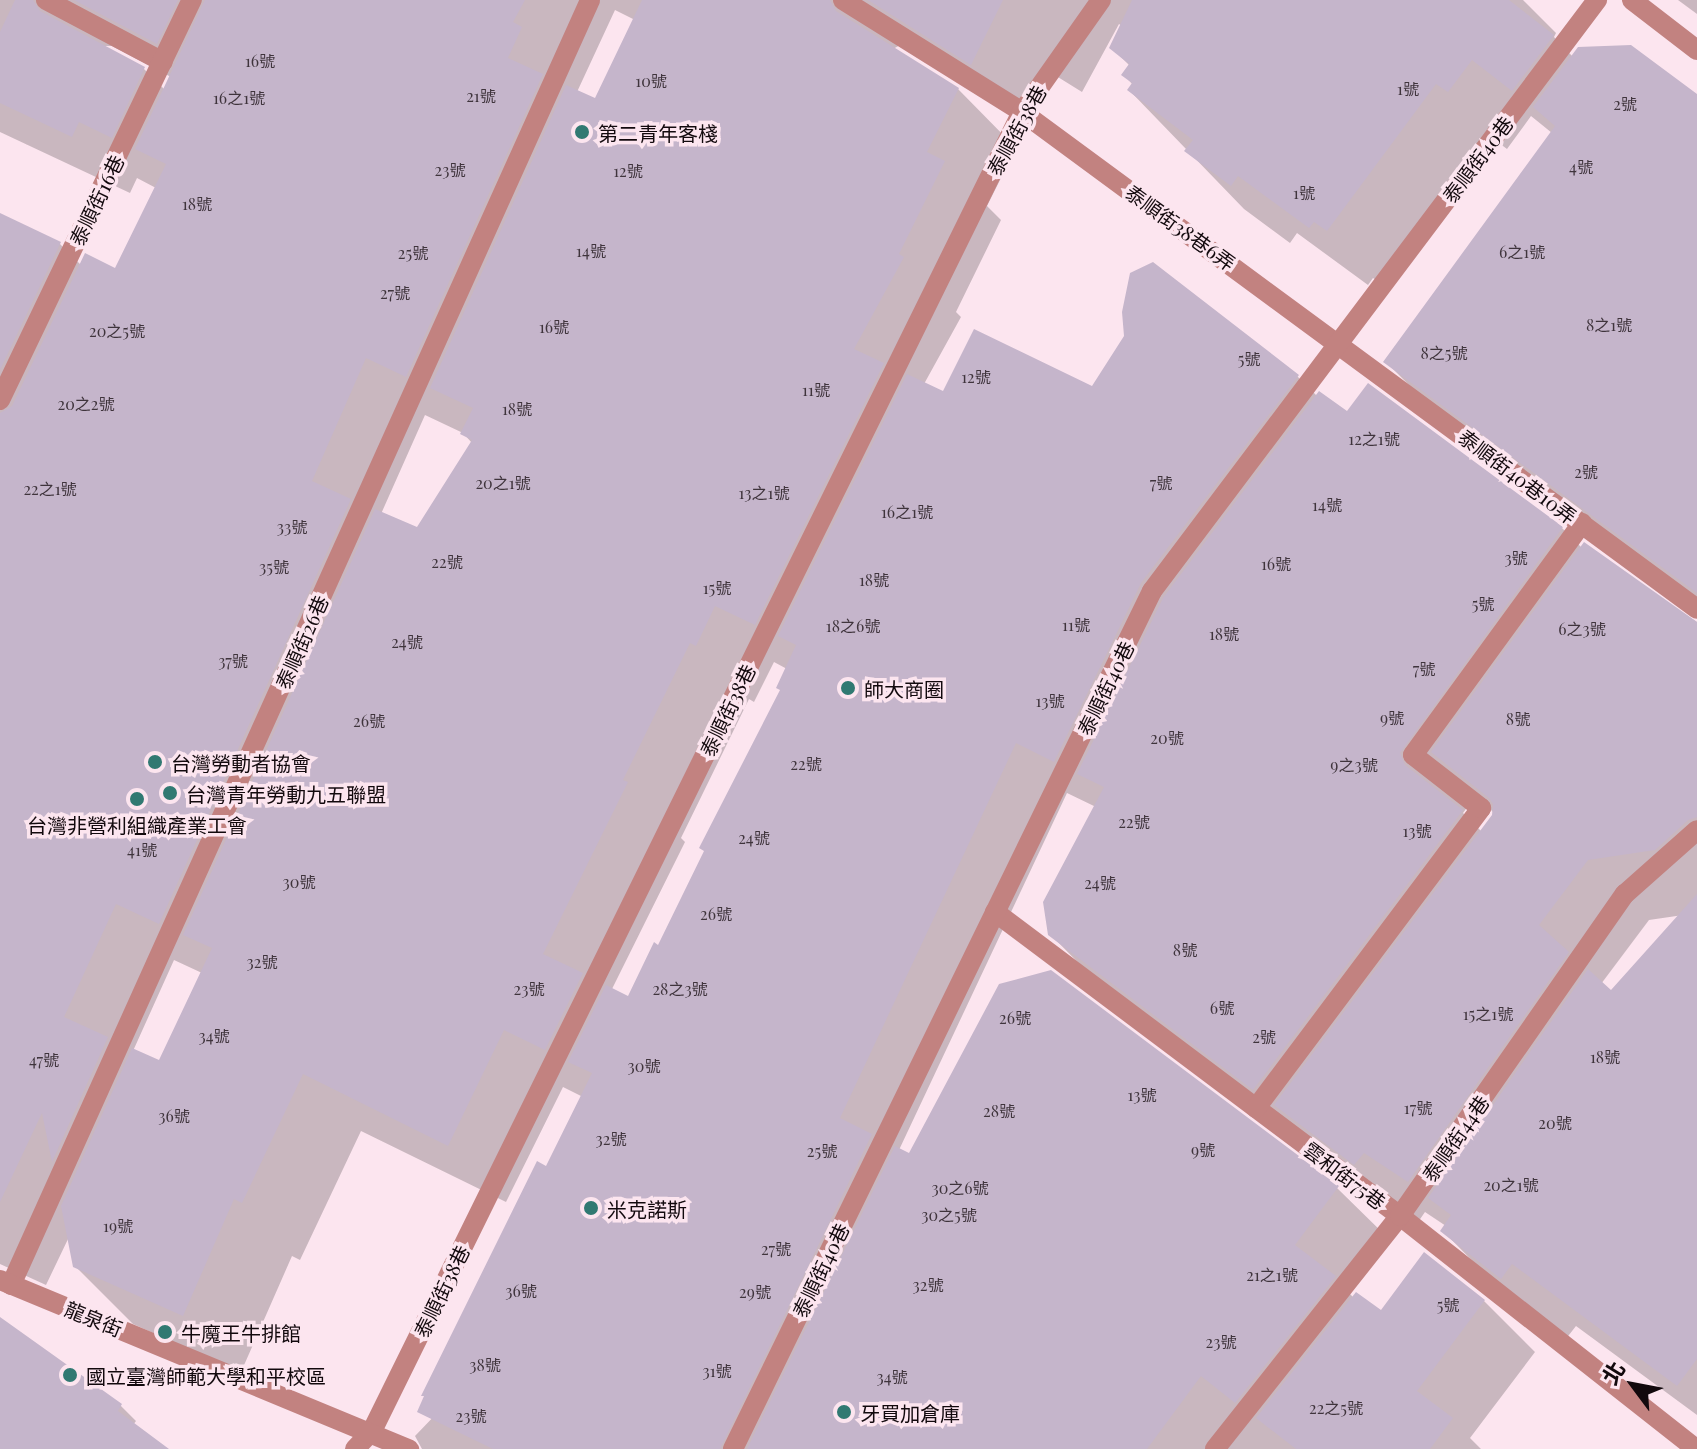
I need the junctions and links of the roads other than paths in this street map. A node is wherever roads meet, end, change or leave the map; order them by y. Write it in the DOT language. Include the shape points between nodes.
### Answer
graph roads {
  1 [pos="46,0"];
  2 [pos="192,0"];
  3 [pos="590,0"];
  4 [pos="843,0"];
  5 [pos="1101,0"];
  6 [pos="1597,0"];
  7 [pos="1632,0"];
  8 [pos="1697,50"];
  9 [pos="163,62"];
  10 [pos="1022,112"];
  11 [pos="1339,342"];
  12 [pos="0,400"];
  13 [pos="1582,523"];
  14 [pos="1697,609"];
  15 [pos="1697,830"];
  16 [pos="995,912"];
  17 [pos="1256,1108"];
  18 [pos="1400,1216"];
  19 [pos="6,1282"];
  20 [pos="372,1431"];
  21 [pos="1692,1444"];
  22 [pos="355,1449"];
  23 [pos="409,1449"];
  24 [pos="733,1449"];
  25 [pos="1215,1449"];
  1 -- 9 [label="street"];
  2 -- 9 [label="street, 泰順街16巷"];
  3 -- 19 [label="street, 泰順街26巷"];
  4 -- 10 [label="street, 泰順街38巷6弄"];
  5 -- 10 [label="street, 泰順街38巷"];
  6 -- 11 [label="street, 泰順街40巷"];
  7 -- 8 [label="street"];
  9 -- 12 [label="street, 泰順街16巷"];
  10 -- 11 [label="street, 泰順街38巷6弄"];
  10 -- 20 [label="street, 泰順街38巷"];
  11 -- 13 [label="street, 泰順街40巷10弄"];
  11 -- 16 [label="street, 泰順街40巷" via="1152,591"];
  13 -- 14 [label="street, 泰順街40巷10弄"];
  13 -- 17 [label="street" via="1413,755 1481,808"];
  15 -- 18 [label="street, 泰順街44巷" via="1625,894"];
  16 -- 17 [label="street, 雲和街75巷"];
  16 -- 24 [label="street, 泰順街40巷"];
  17 -- 18 [label="street, 雲和街75巷"];
  18 -- 21 [label="street, 雲和街75巷"];
  18 -- 25 [label="street, 泰順街44巷"];
  19 -- 20 [label="street, 龍泉街"];
  20 -- 22 [label="street, 泰順街38巷"];
  20 -- 23 [label="street, 龍泉街"];
}
